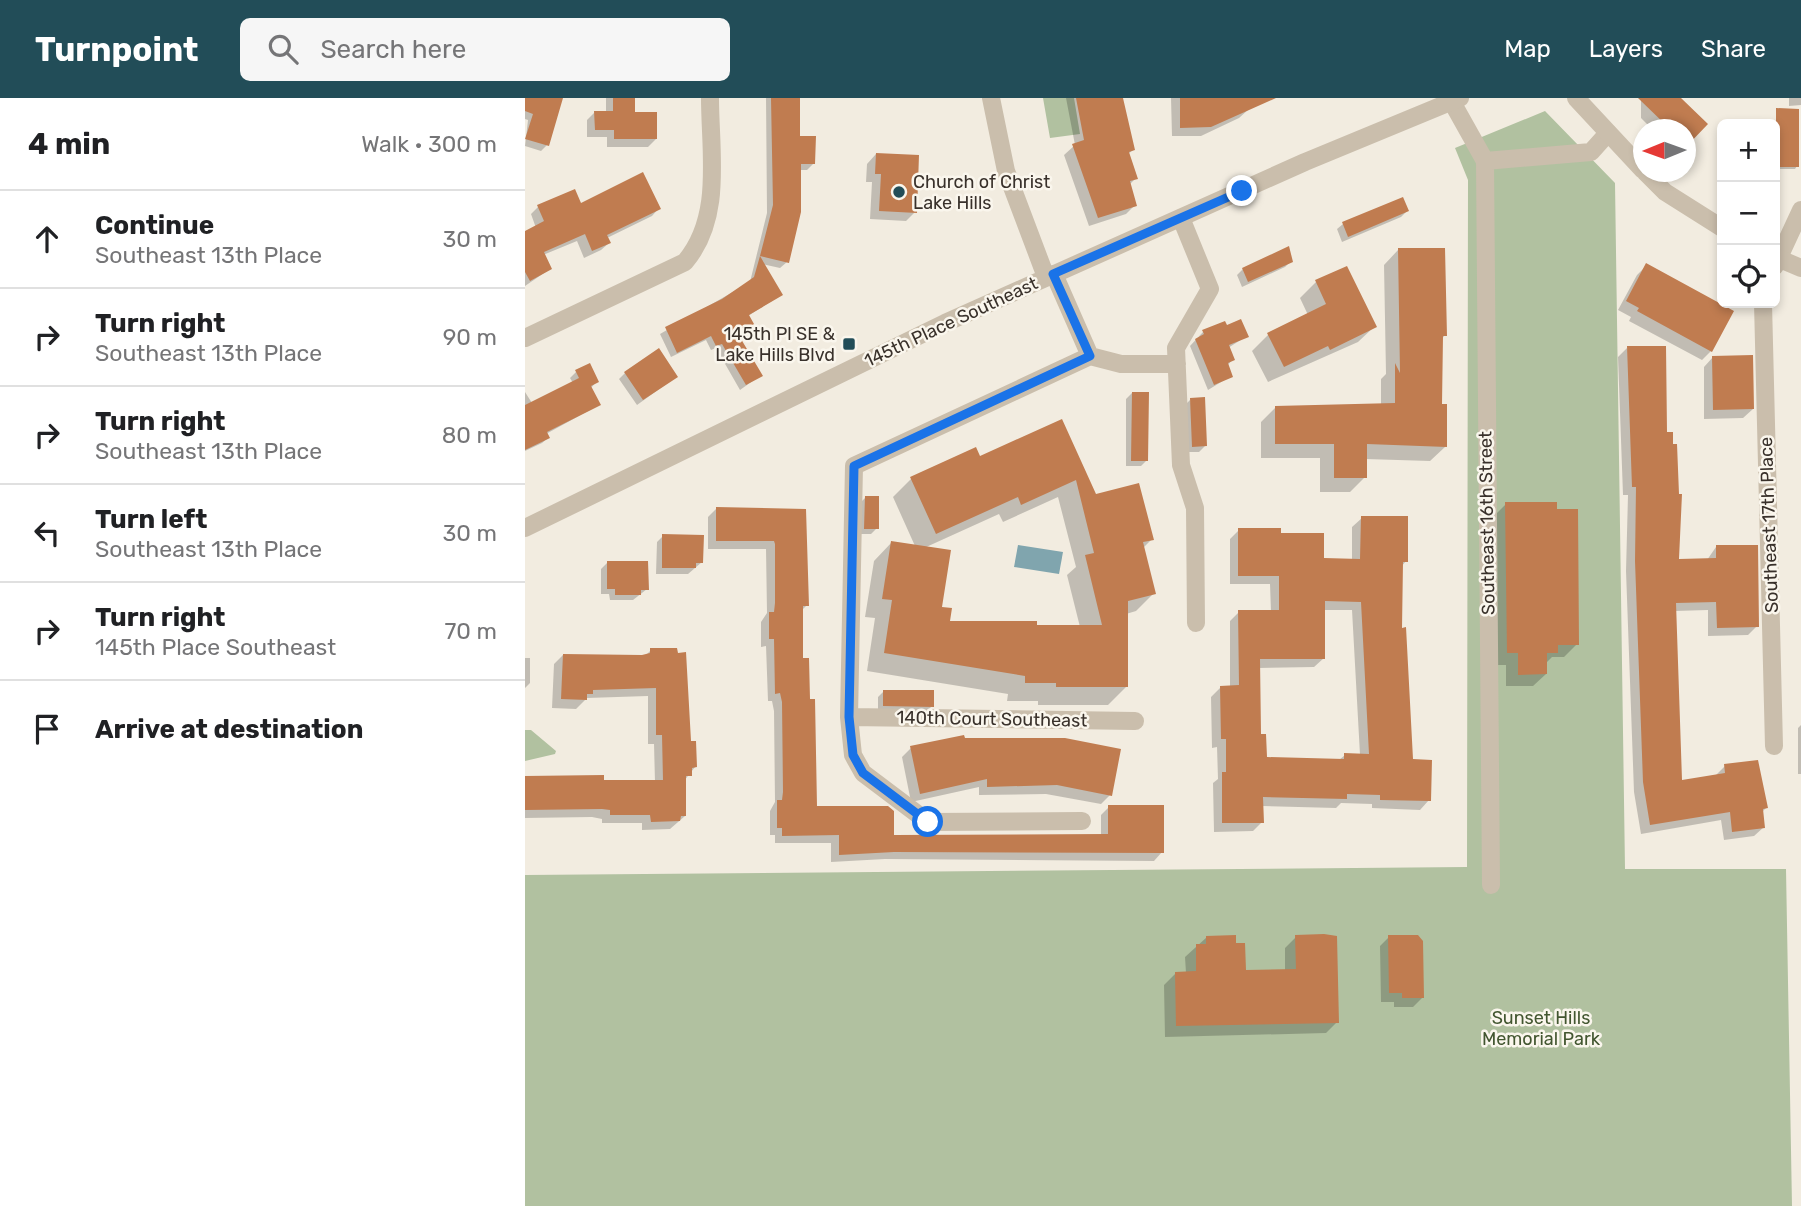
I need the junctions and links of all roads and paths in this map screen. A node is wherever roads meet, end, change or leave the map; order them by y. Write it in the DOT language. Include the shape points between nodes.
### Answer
graph roads {
  1 [pos="710,98"];
  2 [pos="992,98"];
  3 [pos="1576,98"];
  4 [pos="1456,100"];
  5 [pos="1608,133"];
  6 [pos="1633,159"];
  7 [pos="1485,161"];
  8 [pos="1655,182"];
  9 [pos="1801,210"];
  10 [pos="1181,218"];
  11 [pos="1717,225"];
  12 [pos="1780,253"];
  13 [pos="1780,262"];
  14 [pos="1801,268"];
  15 [pos="1050,276"];
  16 [pos="1763,308"];
  17 [pos="525,338"];
  18 [pos="1090,356"];
  19 [pos="1177,364"];
  20 [pos="525,528"];
  21 [pos="1196,623"];
  22 [pos="849,717"];
  23 [pos="1135,721"];
  24 [pos="1775,746"];
  25 [pos="1081,821"];
  26 [pos="1491,885"];
  1 -- 17 [label="street" via="711,199 699,246 685,262"];
  2 -- 15 [label="street" via="1006,171"];
  3 -- 5 [label="street"];
  4 -- 7 [label="street"];
  4 -- 10 [label="street, 145th Place Southeast"];
  5 -- 6 [label="street"];
  5 -- 7 [label="street" via="1591,152"];
  7 -- 26 [label="street, Southeast 16th Street"];
  8 -- 11 [label="street"];
  9 -- 12 [label="street"];
  10 -- 15 [label="street, 145th Place Southeast"];
  10 -- 19 [label="street" via="1210,289 1176,348"];
  13 -- 14 [label="street"];
  15 -- 18 [label="street"];
  15 -- 20 [label="street, 145th Place Southeast"];
  16 -- 24 [label="street, Southeast 17th Place"];
  18 -- 19 [label="street" via="1121,364"];
  18 -- 22 [label="street" via="854,466"];
  19 -- 21 [label="street" via="1181,465 1195,508"];
  22 -- 23 [label="street, 140th Court Southeast"];
  22 -- 25 [label="street" via="853,755 863,773 928,822"];
}
